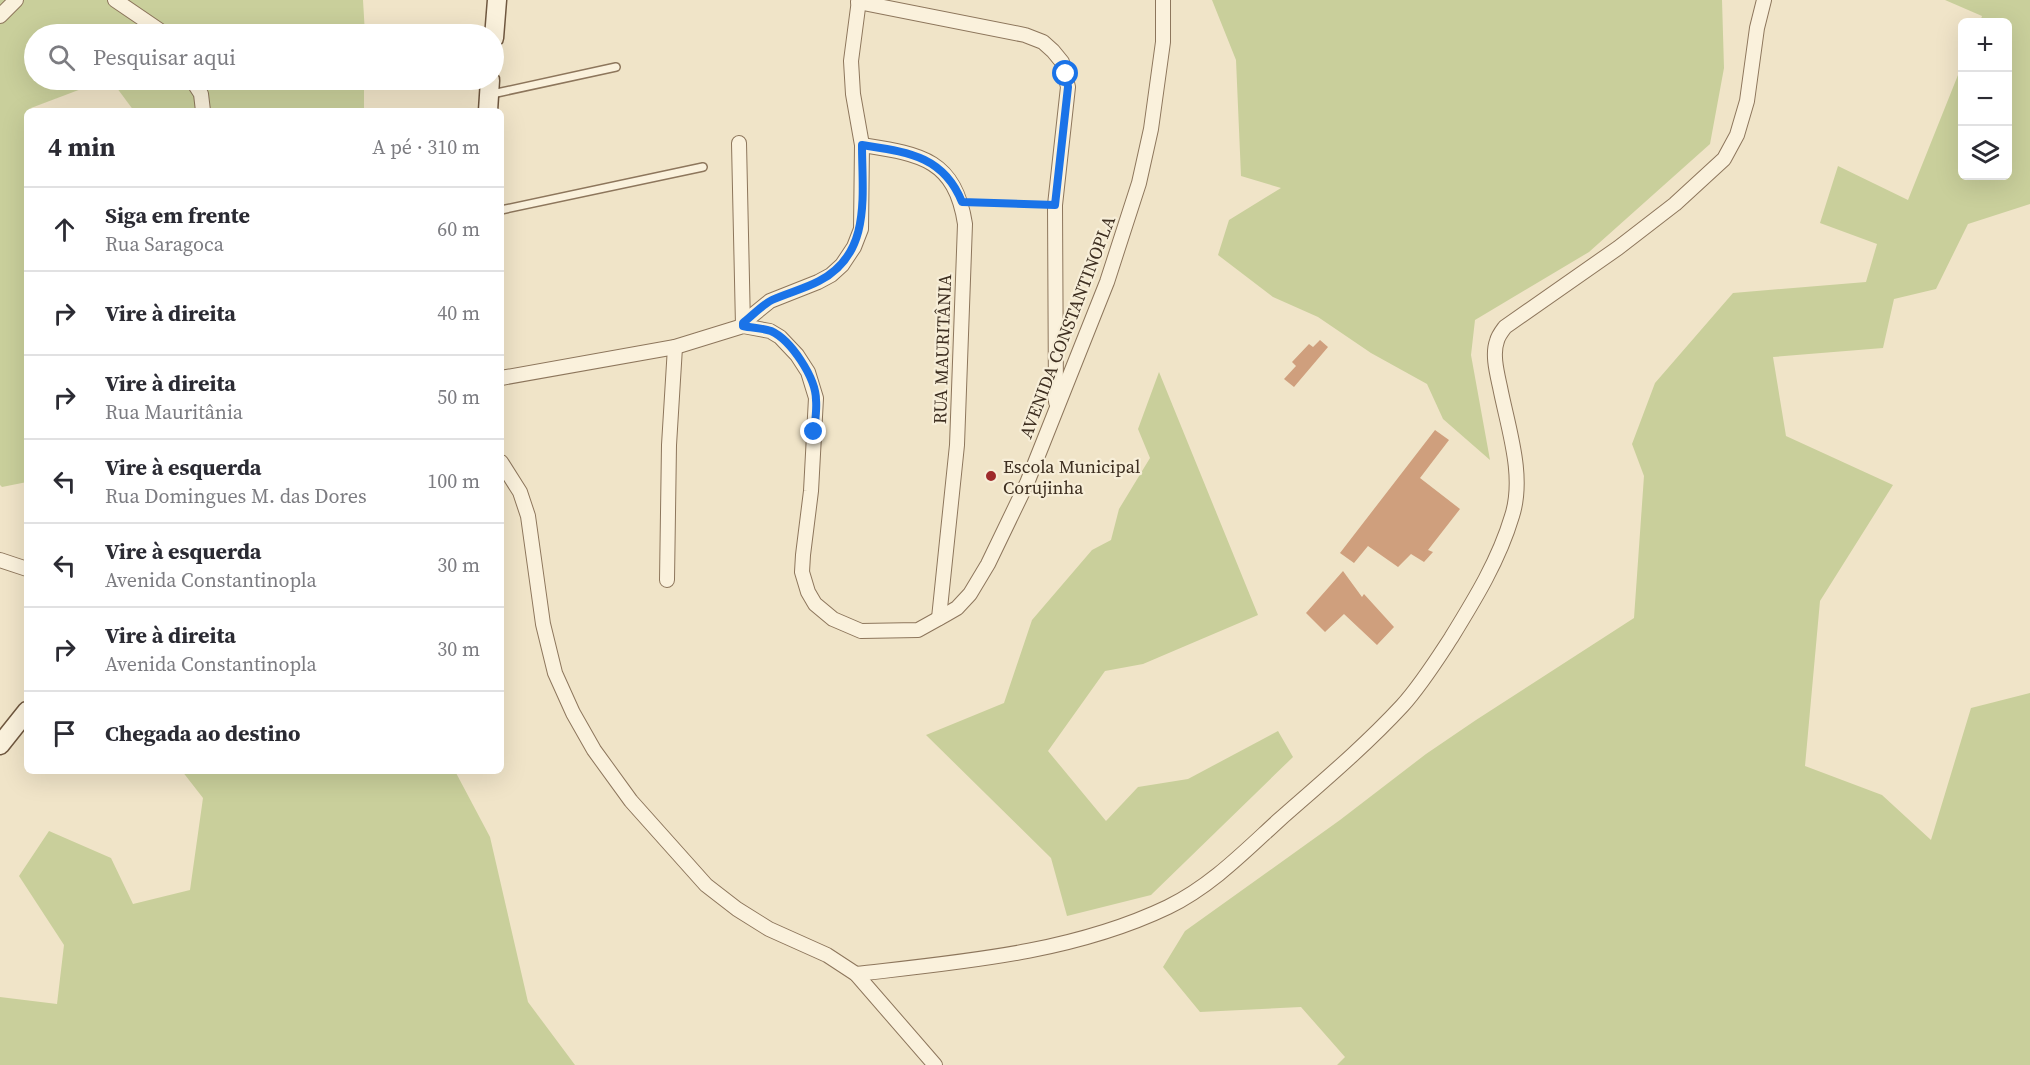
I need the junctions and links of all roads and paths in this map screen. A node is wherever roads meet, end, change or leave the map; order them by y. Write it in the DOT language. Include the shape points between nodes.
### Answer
graph roads {
  1 [pos="16,0"];
  2 [pos="115,0"];
  3 [pos="497,0"];
  4 [pos="1163,0"];
  5 [pos="1764,0"];
  6 [pos="858,1"];
  7 [pos="0,16"];
  8 [pos="150,24"];
  9 [pos="495,24"];
  10 [pos="616,67"];
  11 [pos="198,90"];
  12 [pos="489,95"];
  13 [pos="203,108"];
  14 [pos="739,143"];
  15 [pos="862,145"];
  16 [pos="703,167"];
  17 [pos="962,202"];
  18 [pos="1055,205"];
  19 [pos="504,209"];
  20 [pos="743,325"];
  21 [pos="675,347"];
  22 [pos="504,377"];
  23 [pos="1056,408"];
  24 [pos="504,467"];
  25 [pos="0,560"];
  26 [pos="24,568"];
  27 [pos="666,580"];
  28 [pos="939,618"];
  29 [pos="24,715"];
  30 [pos="0,745"];
  31 [pos="856,974"];
  32 [pos="935,1065"];
  1 -- 7 [label="street"];
  2 -- 8 [label="street"];
  3 -- 9 [label="street"];
  4 -- 23 [label="street, AVENIDA CONSTANTINOPLA" via="1163,42 1139,183 1107,282"];
  5 -- 31 [label="street" via="1756,28 1747,101 1737,135 1724,159 1618,248 1505,327 1496,342 1496,363 1517,486 1513,514 1498,555 1465,616 1404,704 1367,742 1212,880 1168,907 1102,932 1037,948"];
  6 -- 15 [label="street" via="852,71"];
  6 -- 18 [label="street" via="1025,35 1053,51 1062,62 1068,87"];
  10 -- 12 [label="lane"];
  11 -- 13 [label="street"];
  14 -- 20 [label="street"];
  15 -- 17 [label="street, RUA MAURITÂNIA" via="907,152 933,164 952,183"];
  15 -- 20 [label="street" via="861,229 854,247 842,265 818,282 770,301"];
  16 -- 19 [label="lane"];
  17 -- 18 [label="path"];
  17 -- 28 [label="street, RUA MAURITÂNIA" via="957,445"];
  18 -- 23 [label="street"];
  20 -- 21 [label="street, AVENIDA CONSTANTINOPLA"];
  20 -- 28 [label="street, AVENIDA CONSTANTINOPLA" via="780,337 797,355 815,391 811,491 802,573 815,604 833,619 861,630 918,630"];
  21 -- 22 [label="street, AVENIDA CONSTANTINOPLA"];
  21 -- 27 [label="street"];
  23 -- 28 [label="street, AVENIDA CONSTANTINOPLA" via="1027,483 988,564 970,594 957,608"];
  24 -- 31 [label="street" via="520,492 528,516 543,624 555,673 594,750 631,801 706,885 769,929 827,955"];
  25 -- 26 [label="street"];
  29 -- 30 [label="street"];
  31 -- 32 [label="street"];
}
